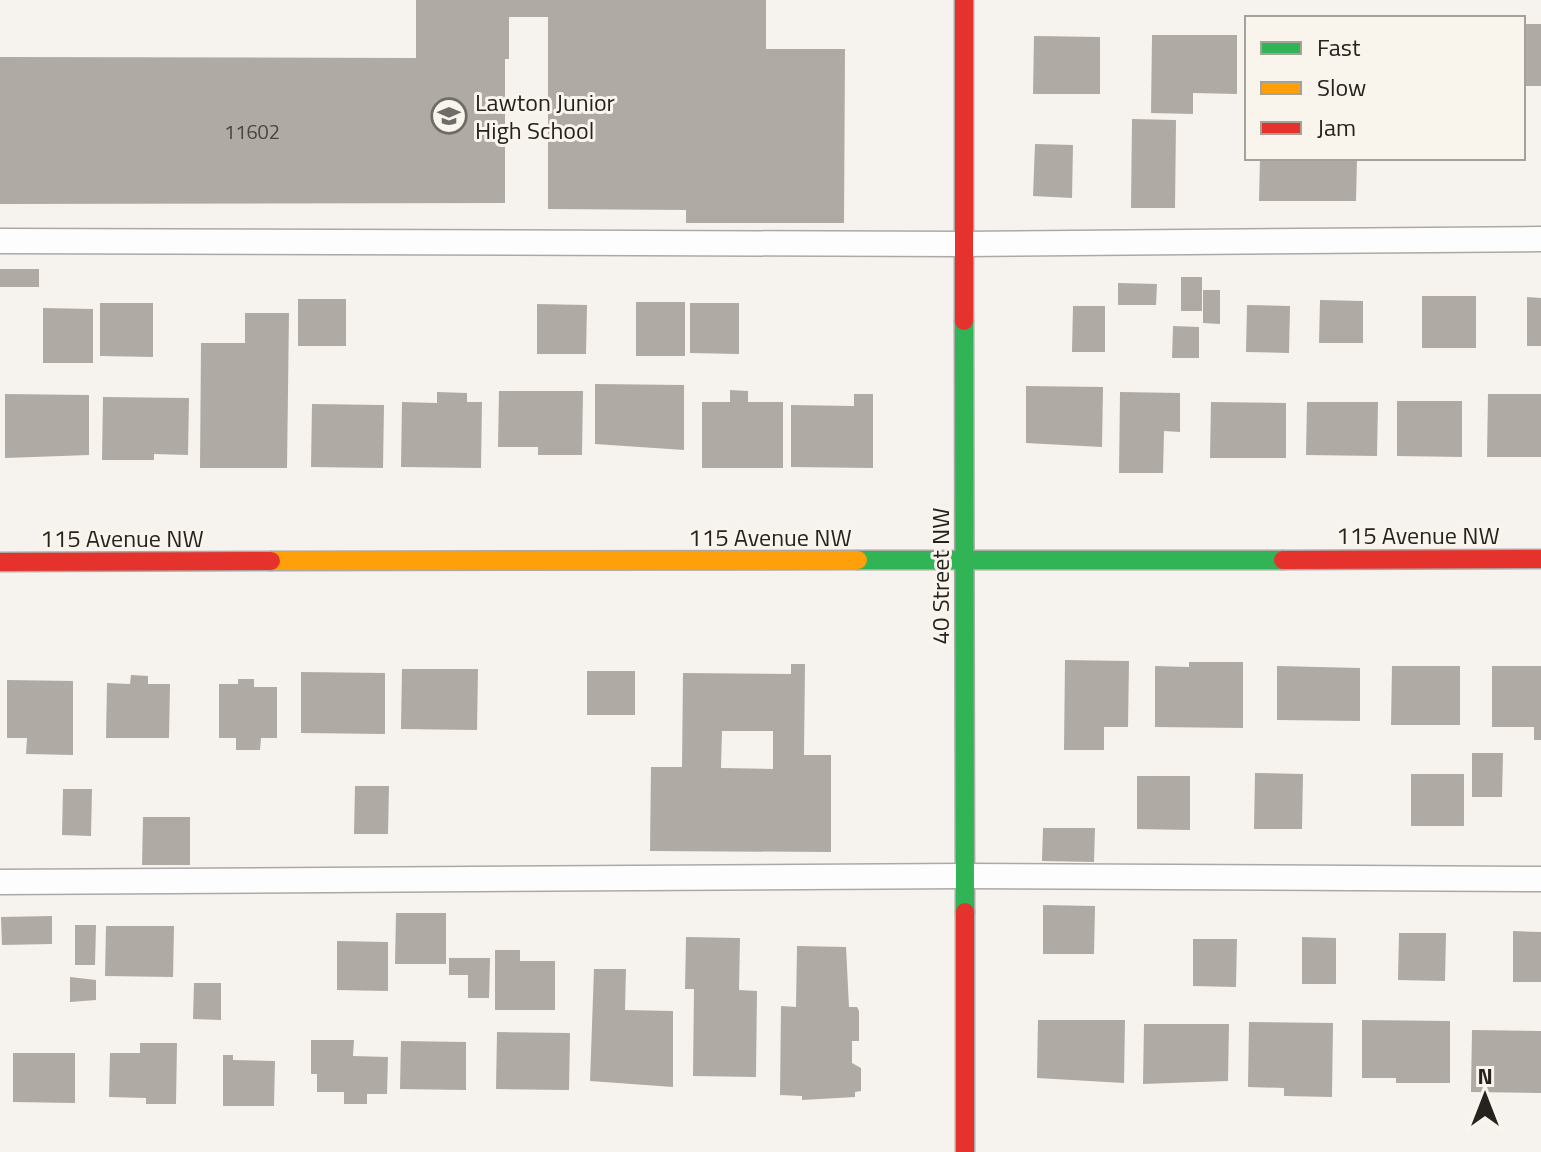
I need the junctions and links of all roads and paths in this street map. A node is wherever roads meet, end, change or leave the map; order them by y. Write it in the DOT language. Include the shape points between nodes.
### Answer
graph roads {
  1 [pos="964,0"];
  2 [pos="1541,239"];
  3 [pos="0,241"];
  4 [pos="964,244"];
  5 [pos="1541,559"];
  6 [pos="964,560"];
  7 [pos="0,562"];
  8 [pos="964,876"];
  9 [pos="1541,879"];
  10 [pos="0,882"];
  11 [pos="965,1152"];
  1 -- 4 [label="street, 40 Street NW"];
  2 -- 4 [label="lane"];
  3 -- 4 [label="lane"];
  4 -- 6 [label="street, 40 Street NW"];
  5 -- 6 [label="street, 115 Avenue NW"];
  6 -- 7 [label="street, 115 Avenue NW"];
  6 -- 8 [label="street, 40 Street NW"];
  8 -- 9 [label="lane"];
  8 -- 10 [label="lane"];
  8 -- 11 [label="street, 40 Street NW"];
}
